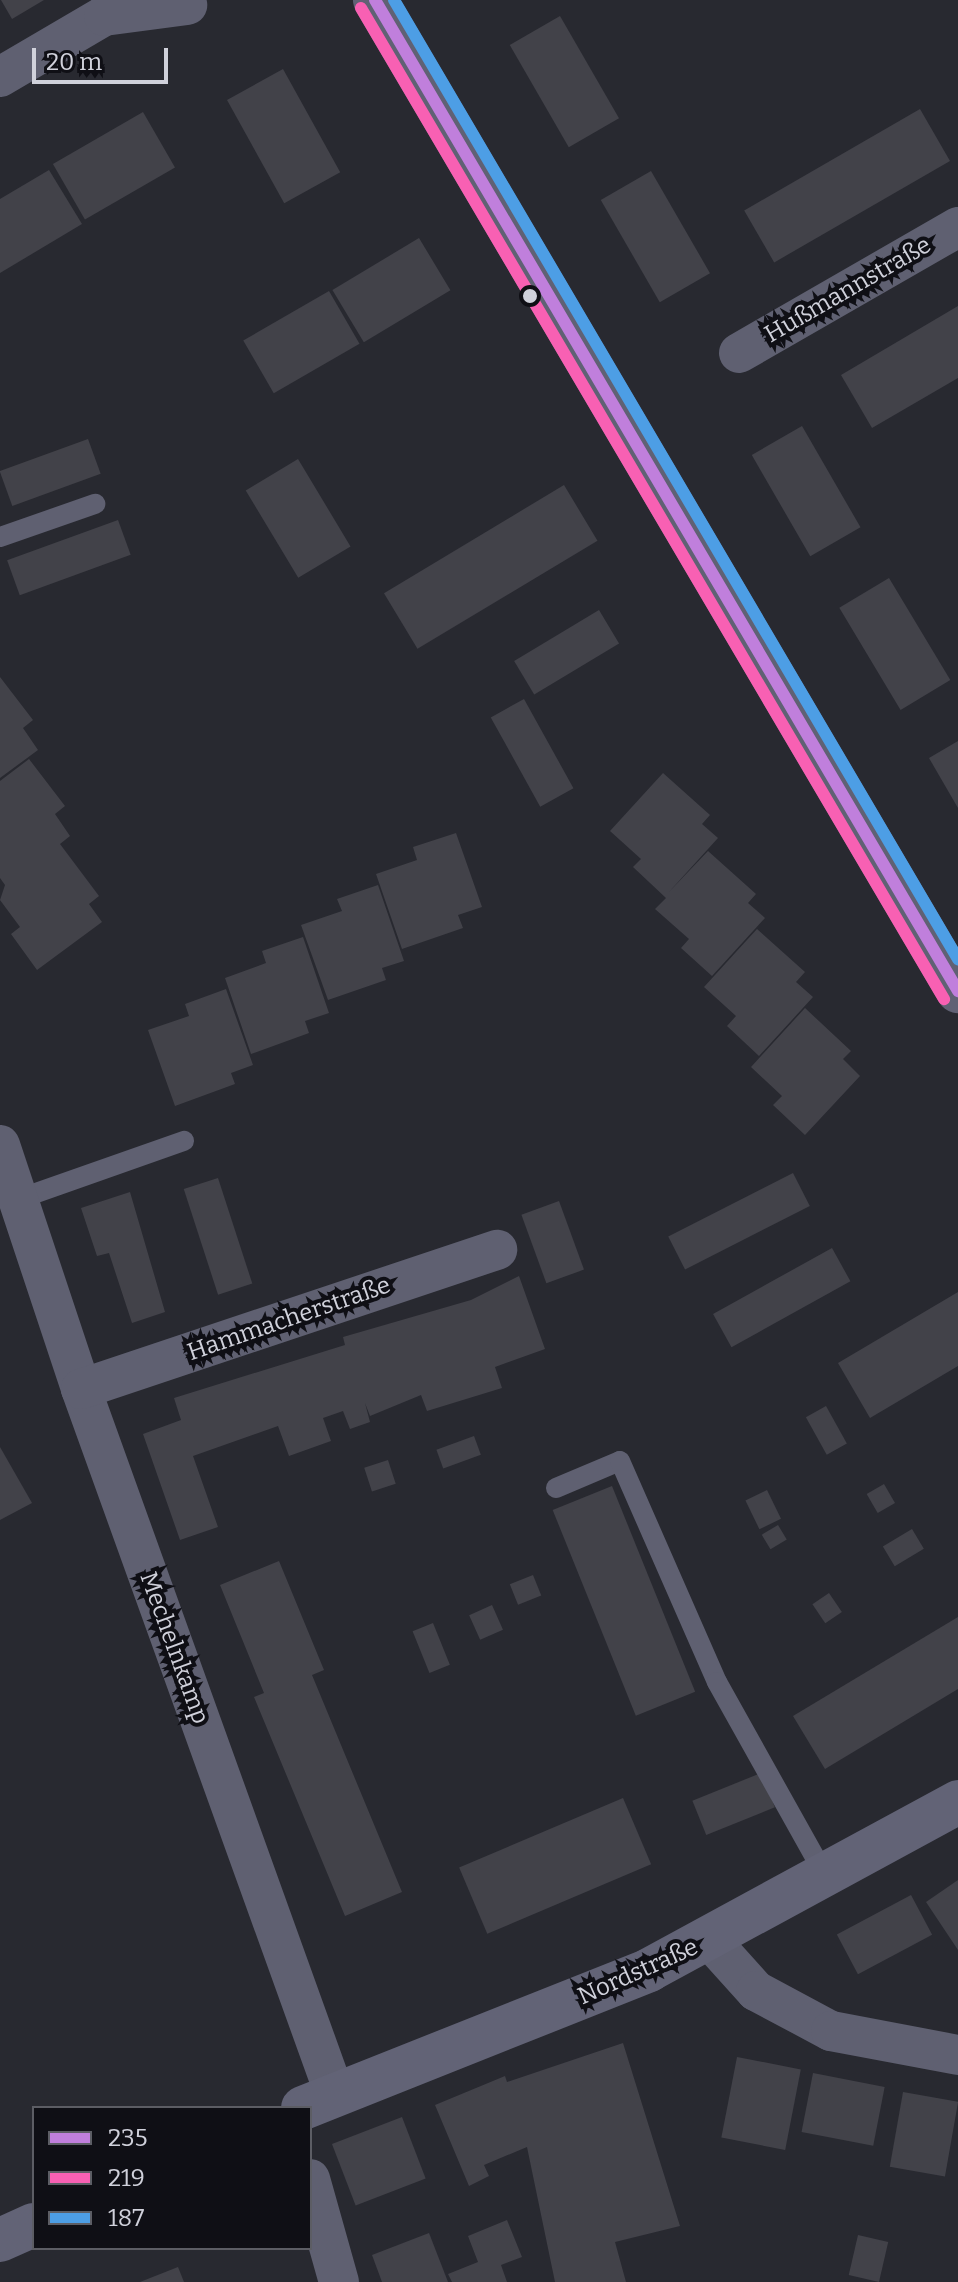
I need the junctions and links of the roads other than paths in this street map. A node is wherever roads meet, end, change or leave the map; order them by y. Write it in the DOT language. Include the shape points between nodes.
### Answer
graph roads {
  1 [pos="375,0"];
  2 [pos="187,5"];
  3 [pos="0,77"];
  4 [pos="958,227"];
  5 [pos="739,353"];
  6 [pos="95,504"];
  7 [pos="0,537"];
  8 [pos="958,991"];
  9 [pos="184,1141"];
  10 [pos="0,1145"];
  11 [pos="19,1199"];
  12 [pos="16,1248"];
  13 [pos="497,1250"];
  14 [pos="81,1389"];
  15 [pos="556,1488"];
  16 [pos="958,1802"];
  17 [pos="826,1877"];
  18 [pos="710,1940"];
  19 [pos="958,2055"];
  20 [pos="319,2102"];
  21 [pos="312,2186"];
  22 [pos="32,2226"];
  23 [pos="0,2240"];
  24 [pos="339,2282"];
  1 -- 8 [label="main road"];
  2 -- 3 [label="street" via="104,16"];
  4 -- 5 [label="street, Hußmannstraße"];
  6 -- 7 [label="lane"];
  9 -- 11 [label="lane"];
  10 -- 11 [label="street, Mechelnkamp"];
  11 -- 12 [label="street, Mechelnkamp"];
  12 -- 14 [label="street, Mechelnkamp"];
  13 -- 14 [label="street, Hammacherstraße"];
  14 -- 20 [label="street, Mechelnkamp"];
  15 -- 17 [label="lane" via="620,1461 717,1682"];
  16 -- 17 [label="street, Nordstraße"];
  17 -- 18 [label="street, Nordstraße"];
  18 -- 19 [label="street" via="756,1991 831,2031"];
  18 -- 20 [label="street, Nordstraße" via="649,1970"];
  21 -- 24 [label="street"];
  22 -- 23 [label="street"];
}
